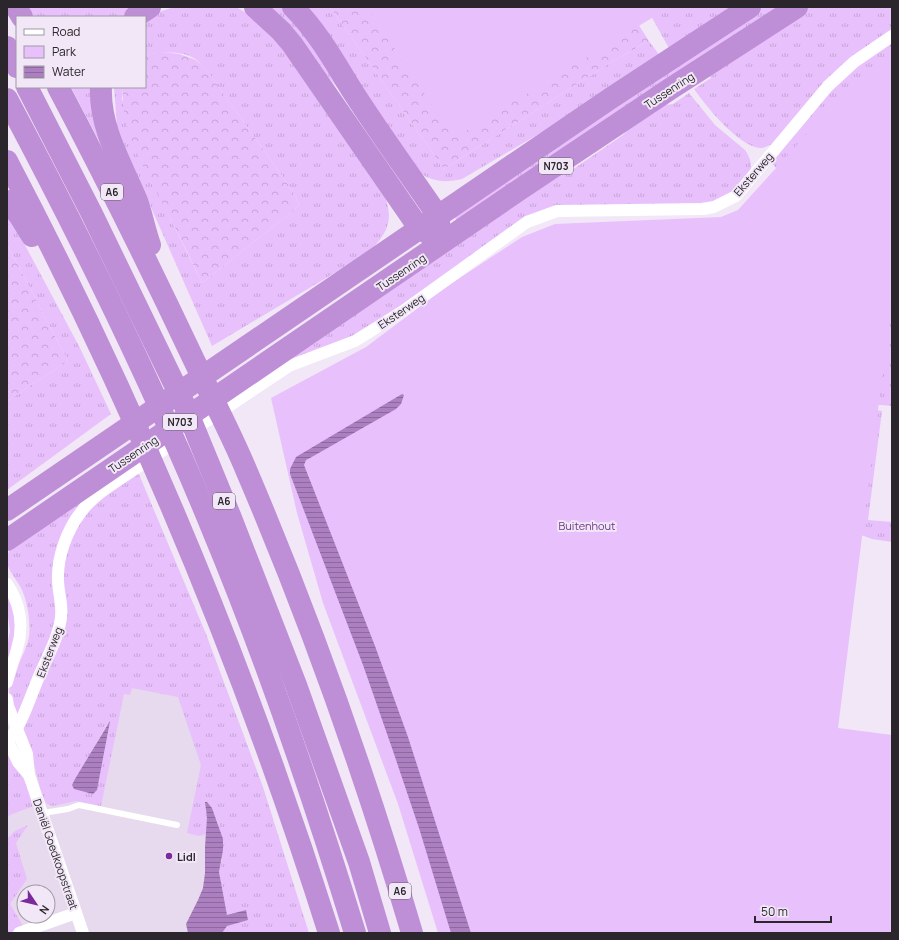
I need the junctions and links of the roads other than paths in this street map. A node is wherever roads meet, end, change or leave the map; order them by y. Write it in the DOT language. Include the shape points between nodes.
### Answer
graph roads {
  1 [pos="16,7"];
  2 [pos="150,7"];
  3 [pos="255,7"];
  4 [pos="293,7"];
  5 [pos="750,7"];
  6 [pos="796,7"];
  7 [pos="21,16"];
  8 [pos="136,16"];
  9 [pos="892,36"];
  10 [pos="7,47"];
  11 [pos="16,65"];
  12 [pos="28,88"];
  13 [pos="59,88"];
  14 [pos="101,88"];
  15 [pos="7,99"];
  16 [pos="7,161"];
  17 [pos="7,201"];
  18 [pos="438,216"];
  19 [pos="419,228"];
  20 [pos="443,243"];
  21 [pos="164,298"];
  22 [pos="106,358"];
  23 [pos="246,385"];
  24 [pos="119,472"];
  25 [pos="7,510"];
  26 [pos="7,540"];
  27 [pos="7,584"];
  28 [pos="7,682"];
  29 [pos="7,704"];
  30 [pos="10,735"];
  31 [pos="43,813"];
  32 [pos="176,824"];
  33 [pos="76,912"];
  34 [pos="19,933"];
  35 [pos="83,933"];
  36 [pos="329,933"];
  37 [pos="355,933"];
  38 [pos="380,933"];
  39 [pos="412,933"];
  1 -- 7 [label="highway"];
  2 -- 8 [label="highway"];
  3 -- 19 [label="highway" via="282,31 292,44"];
  4 -- 18 [label="highway" via="335,61 353,92"];
  5 -- 18 [label="highway, N703"];
  6 -- 20 [label="highway, Tussenring / N703"];
  9 -- 23 [label="street, Eksterweg" via="854,62 828,86 736,196 703,209 557,211 527,222 403,311 355,342"];
  10 -- 11 [label="highway"];
  12 -- 38 [label="highway, A6" via="96,221 185,406 226,504 299,692 359,862"];
  13 -- 21 [label="highway, A6"];
  14 -- 21 [label="highway, A6" via="106,128 138,203"];
  15 -- 37 [label="highway, A6" via="103,287 211,526 252,630 322,828"];
  16 -- 22 [label="highway"];
  17 -- 22 [label="highway" via="23,222"];
  18 -- 19 [label="highway, N703"];
  18 -- 20 [label="highway"];
  19 -- 20 [label="highway"];
  19 -- 25 [label="highway, N703"];
  20 -- 23 [label="highway, Tussenring / N703"];
  21 -- 39 [label="highway, A6" via="247,471 317,645 387,849"];
  22 -- 36 [label="highway" via="231,651 306,860"];
  23 -- 24 [label="highway, Tussenring / N703"];
  24 -- 26 [label="highway, Tussenring / N703"];
  24 -- 30 [label="street, Eksterweg" via="81,511 61,552 58,580 62,616 24,711"];
  27 -- 28 [label="street" via="16,602 21,623 18,648"];
  29 -- 30 [label="street, Daniël Goedkoopstraat"];
  30 -- 31 [label="street, Daniël Goedkoopstraat" via="18,762 30,775"];
  31 -- 32 [label="lane" via="79,805"];
  31 -- 33 [label="street, Daniël Goedkoopstraat"];
  33 -- 34 [label="street"];
  33 -- 35 [label="street, Daniël Goedkoopstraat"];
}
